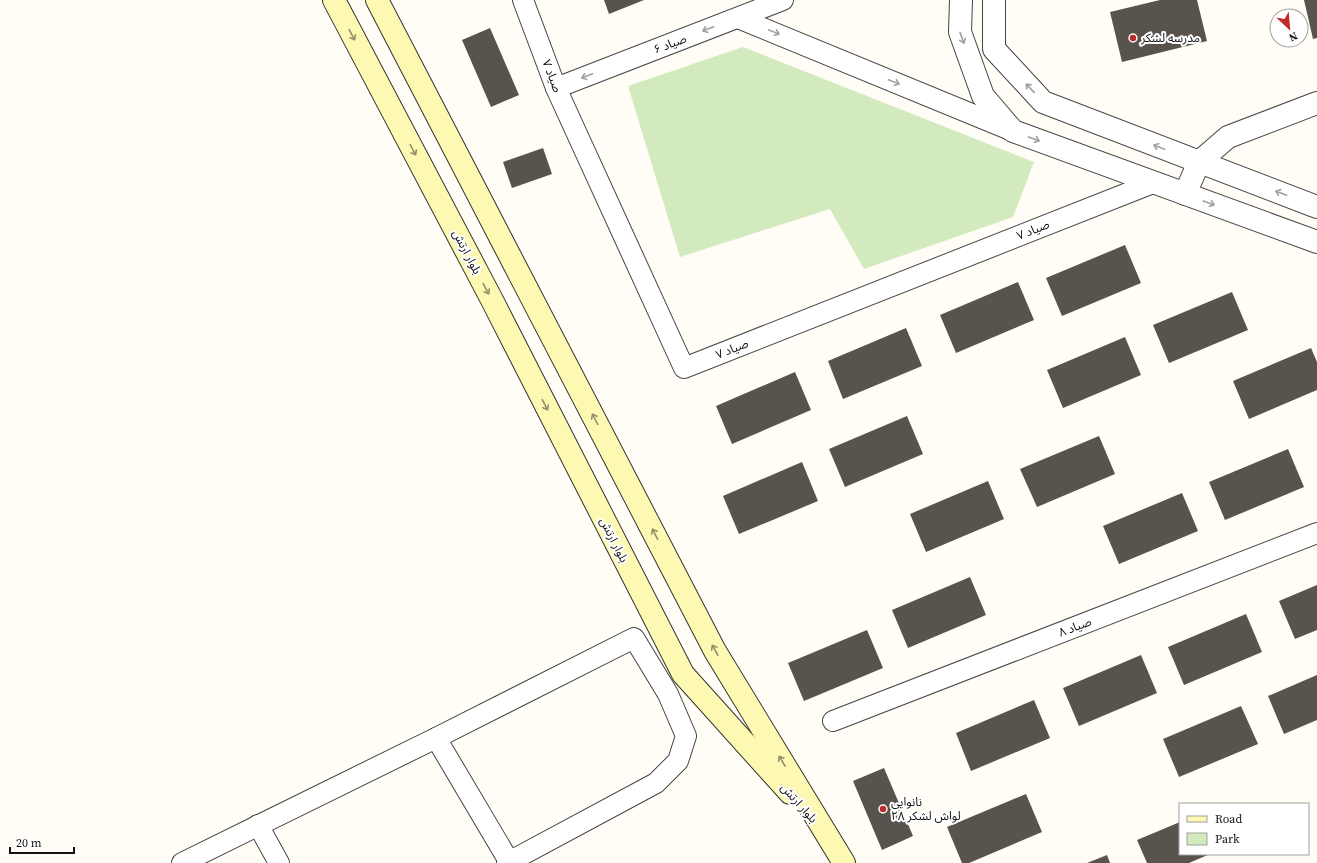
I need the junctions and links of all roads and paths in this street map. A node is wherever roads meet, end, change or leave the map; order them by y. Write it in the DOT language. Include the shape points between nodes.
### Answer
graph roads {
  1 [pos="334,0"];
  2 [pos="377,0"];
  3 [pos="523,0"];
  4 [pos="783,0"];
  5 [pos="961,0"];
  6 [pos="994,0"];
  7 [pos="738,18"];
  8 [pos="556,88"];
  9 [pos="1317,103"];
  10 [pos="1013,131"];
  11 [pos="1199,162"];
  12 [pos="1153,183"];
  13 [pos="1185,194"];
  14 [pos="1317,207"];
  15 [pos="1317,242"];
  16 [pos="1317,534"];
  17 [pos="833,721"];
  18 [pos="436,738"];
  19 [pos="258,825"];
  20 [pos="824,830"];
  21 [pos="182,863"];
  22 [pos="279,863"];
  23 [pos="509,863"];
  24 [pos="844,863"];
  1 -- 20 [label="main road, بلوار ارتش, one-way" via="492,300 683,674"];
  20 -- 2 [label="main road, بلوار ارتش, one-way" via="715,651"];
  3 -- 8 [label="street, صیاد ۷"];
  4 -- 7 [label="street, صیاد ۶"];
  5 -- 10 [label="street, one-way" via="960,32 983,96"];
  11 -- 6 [label="street, one-way" via="1043,102 994,49"];
  7 -- 8 [label="street, صیاد ۶, one-way"];
  7 -- 10 [label="street, one-way"];
  8 -- 12 [label="street, صیاد ۷" via="684,368"];
  9 -- 11 [label="street" via="1228,137"];
  10 -- 12 [label="street, one-way"];
  11 -- 13 [label="street"];
  14 -- 11 [label="street, one-way"];
  12 -- 13 [label="street"];
  13 -- 15 [label="street, one-way"];
  16 -- 17 [label="street, صیاد ۸"];
  18 -- 19 [label="street"];
  18 -- 23 [label="street"];
  18 -- 23 [label="street" via="634,638 668,694 686,736 678,761 656,783"];
  19 -- 21 [label="street"];
  19 -- 22 [label="street"];
  20 -- 24 [label="main road"];
}
